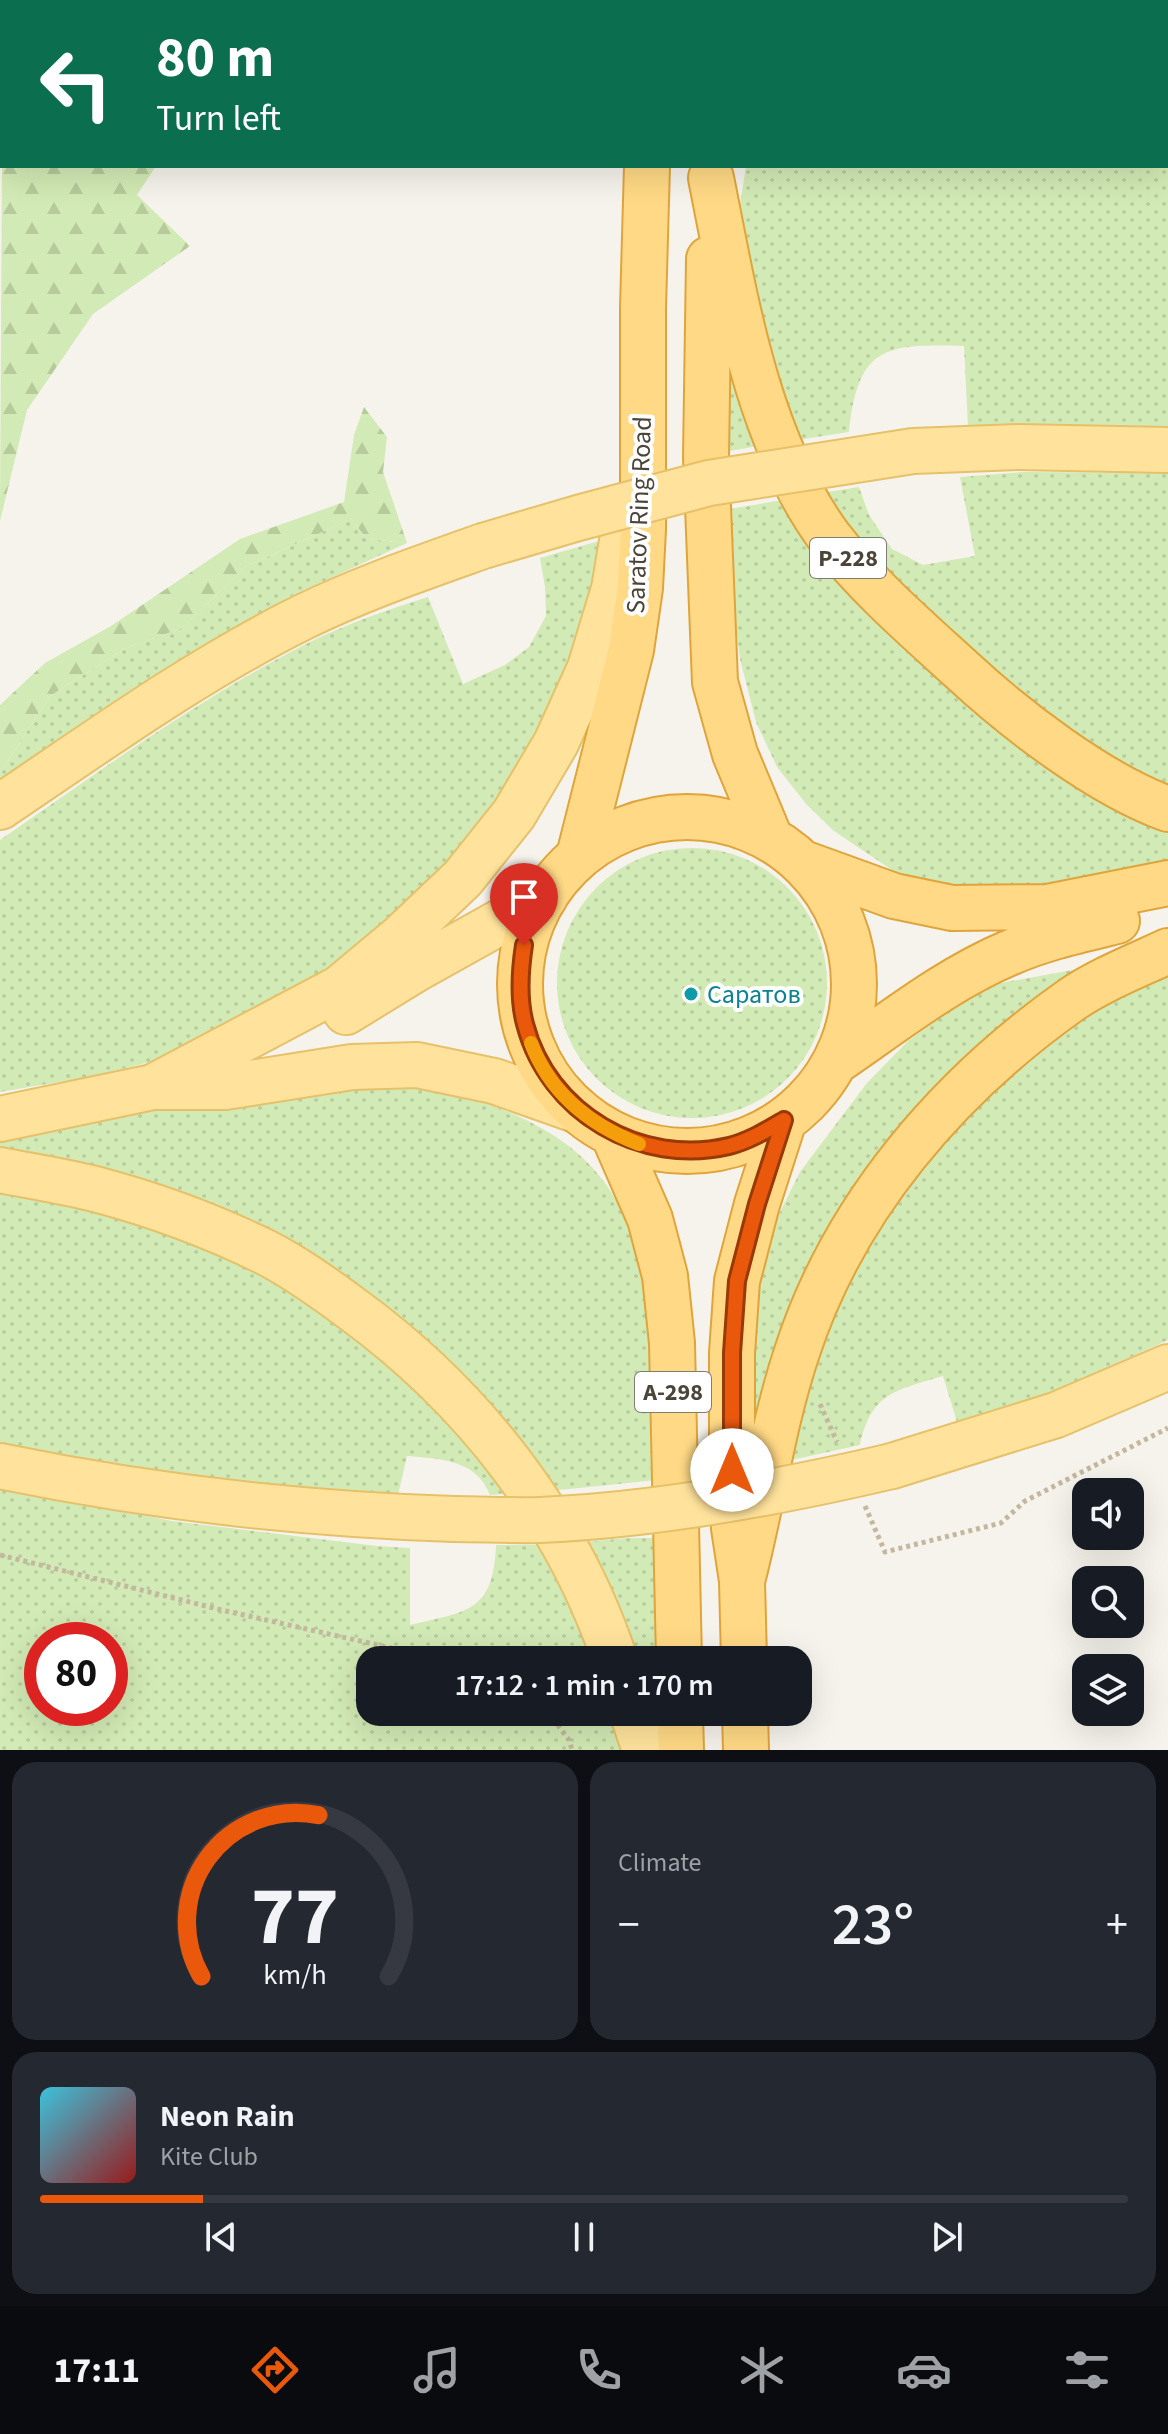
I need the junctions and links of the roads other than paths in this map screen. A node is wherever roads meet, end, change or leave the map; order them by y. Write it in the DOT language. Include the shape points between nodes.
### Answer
graph roads {
  1 [pos="647,168"];
  2 [pos="711,172"];
  3 [pos="1168,450"];
  4 [pos="642,487"];
  5 [pos="0,807"];
  6 [pos="1168,809"];
  7 [pos="787,851"];
  8 [pos="579,856"];
  9 [pos="1168,883"];
  10 [pos="545,897"];
  11 [pos="1168,913"];
  12 [pos="1168,951"];
  13 [pos="835,1062"];
  14 [pos="153,1087"];
  15 [pos="0,1119"];
  16 [pos="784,1120"];
  17 [pos="596,1122"];
  18 [pos="0,1170"];
  19 [pos="1168,1367"];
  20 [pos="0,1466"];
  21 [pos="742,1581"];
  22 [pos="609,1646"];
  23 [pos="679,1646"];
  24 [pos="744,1646"];
  25 [pos="637,1726"];
  26 [pos="680,1726"];
  27 [pos="745,1726"];
  28 [pos="645,1750"];
  29 [pos="681,1750"];
  30 [pos="746,1750"];
  1 -- 4 [label="highway, Saratov Ring Road / Р-228"];
  2 -- 6 [label="highway, Р-228" via="756,381 779,443 829,536 861,574 1000,705 1076,759"];
  2 -- 7 [label="highway, Р-228" via="706,457 715,682 735,754"];
  3 -- 5 [label="main road, bridge" via="913,451 709,483 483,546 371,586 301,618 161,699"];
  4 -- 8 [label="highway, Saratov Ring Road / Р-228" via="640,588 631,650"];
  4 -- 14 [label="main road" via="623,535 614,589 590,668 556,743 514,814 463,878 340,988"];
  7 -- 8 [label="highway, Р-228" via="752,828 695,816 633,825"];
  7 -- 9 [label="highway, Р-228" via="894,896 952,908 1047,907"];
  7 -- 13 [label="highway, Р-228" via="832,901 850,945 851,1017"];
  8 -- 10 [label="highway, Р-228"];
  10 -- 14 [label="main road" via="345,1013"];
  10 -- 17 [label="highway, Р-228" via="524,945 520,971 525,1023 533,1048 560,1093"];
  11 -- 13 [label="highway, Р-228" via="1060,935 1009,953 957,979"];
  12 -- 21 [label="highway" via="1073,999 972,1079 902,1156 864,1211 824,1282 797,1351"];
  13 -- 16 [label="highway, Р-228" via="813,1094"];
  14 -- 15 [label="main road"];
  14 -- 17 [label="main road" via="225,1087 352,1067 417,1065 494,1081"];
  16 -- 17 [label="highway, Р-228" via="744,1140 701,1151 641,1145"];
  16 -- 21 [label="highway, А-298" via="737,1281 732,1470"];
  17 -- 23 [label="highway, А-298" via="650,1219 665,1276 672,1343"];
  18 -- 22 [label="main road" via="95,1189 265,1252 373,1324 474,1416 517,1472 578,1571"];
  19 -- 20 [label="main road, bridge" via="1056,1415 892,1466 714,1502 540,1520 306,1512 172,1497"];
  21 -- 24 [label="highway, А-298"];
  25 -- 28 [label="main road"];
  26 -- 29 [label="highway"];
  27 -- 30 [label="highway"];
}
